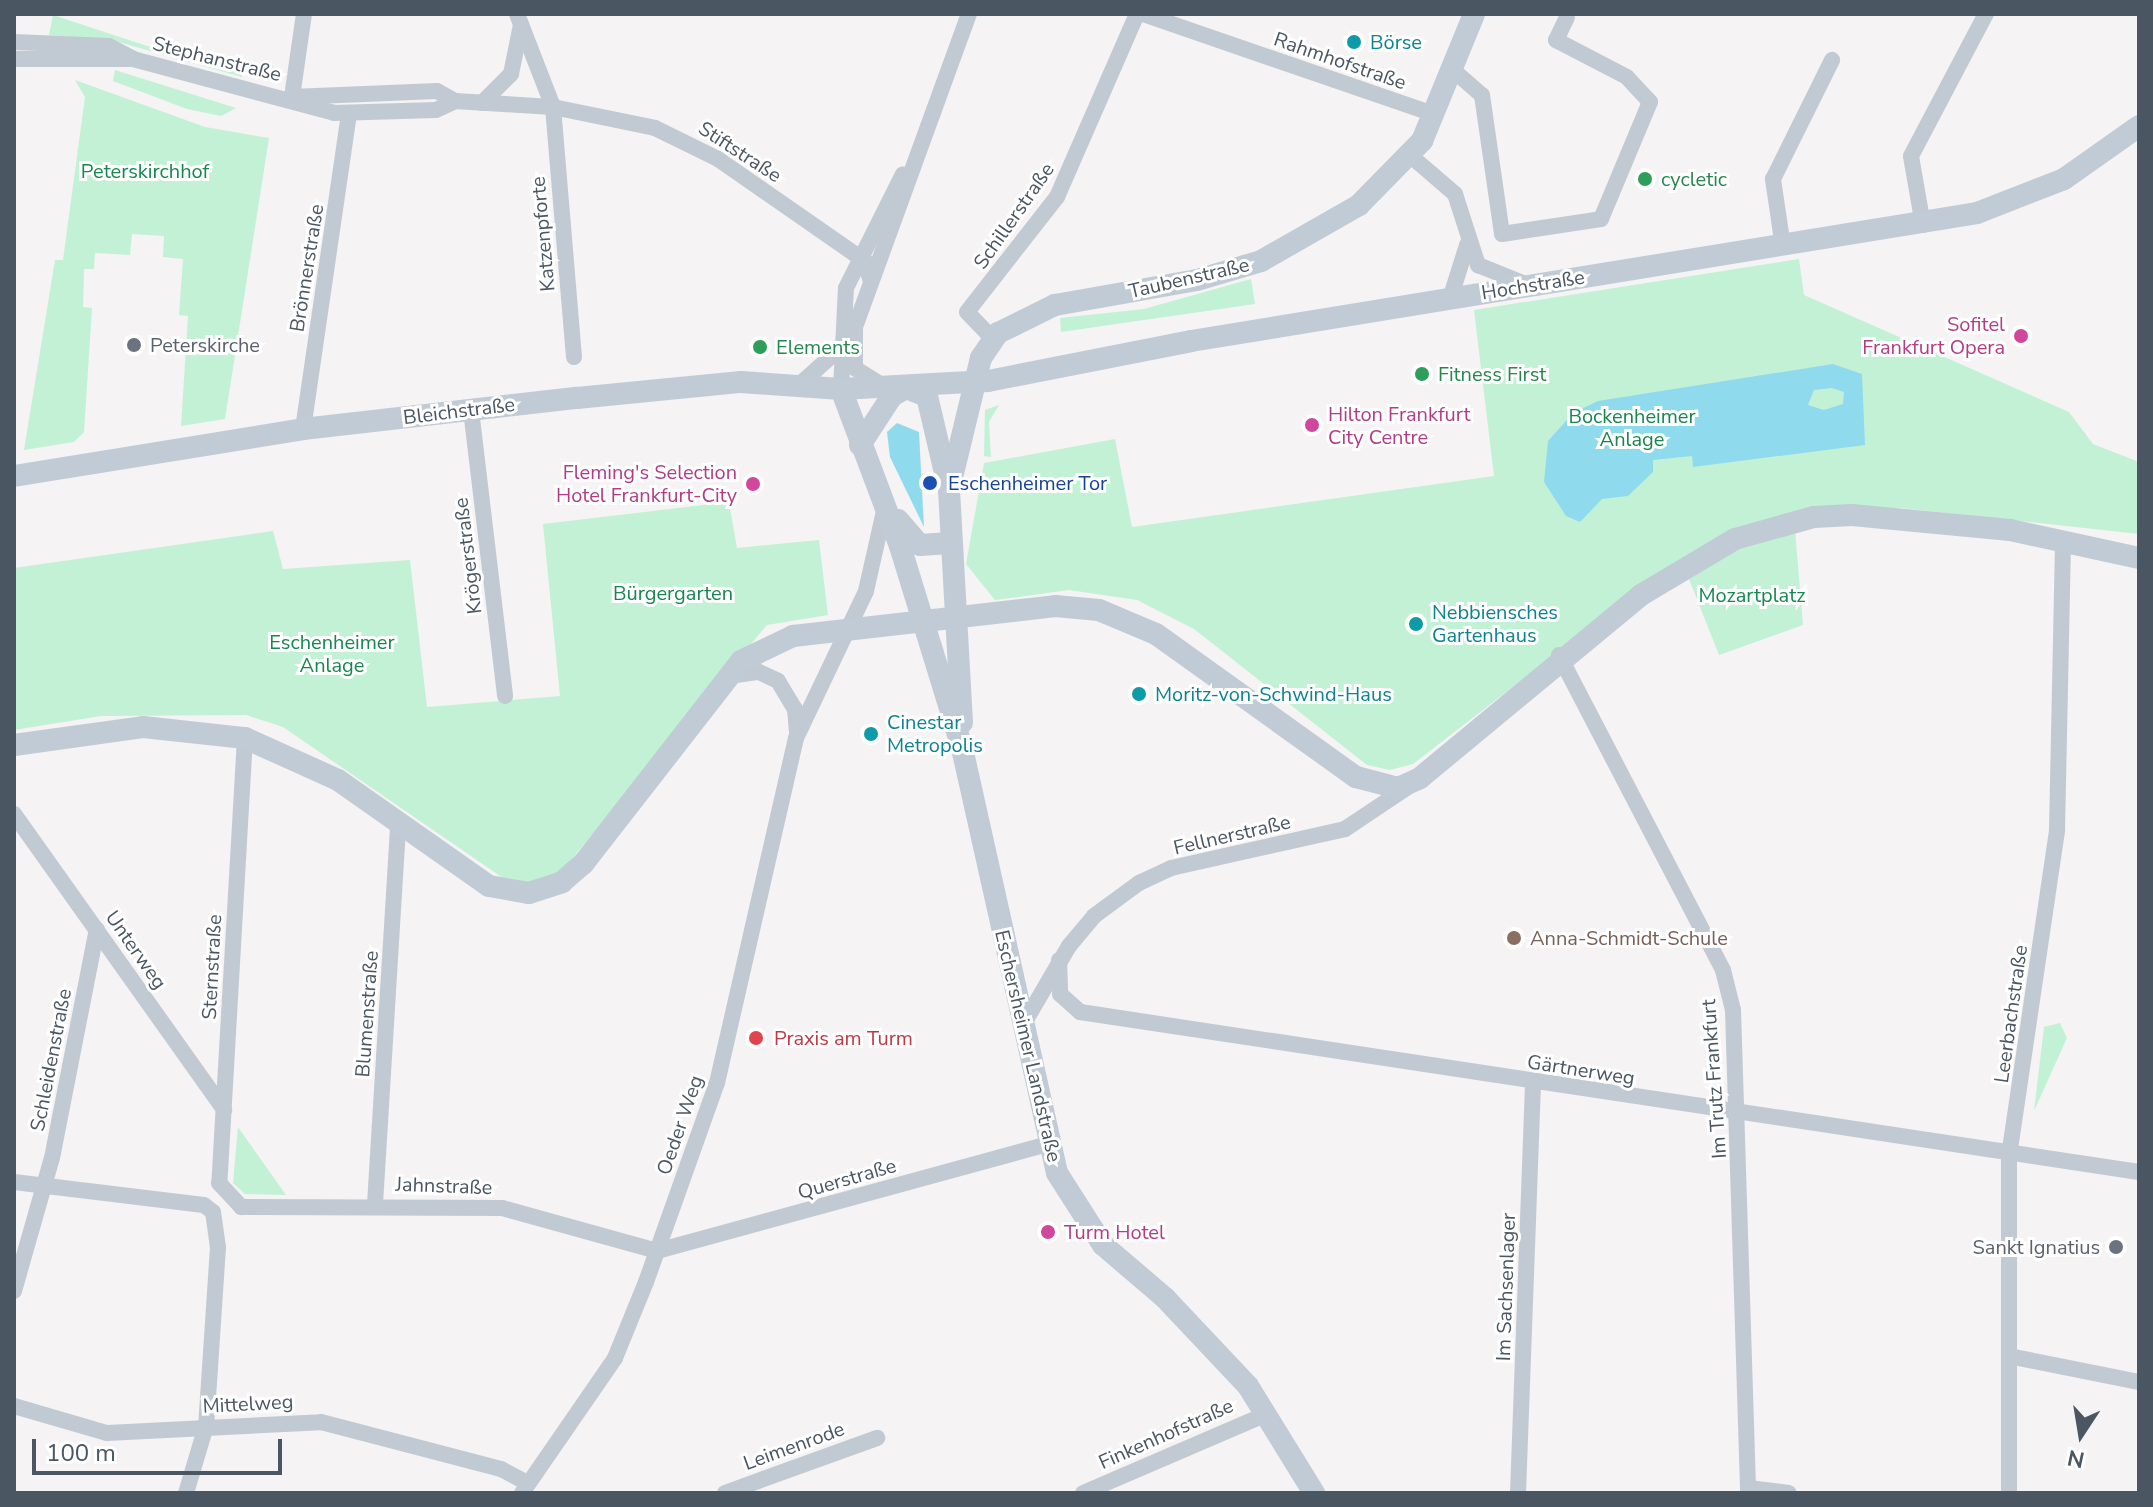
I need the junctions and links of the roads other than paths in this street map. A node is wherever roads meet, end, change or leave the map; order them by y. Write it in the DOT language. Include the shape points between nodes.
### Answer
graph roads {
  1 [pos="304,14"];
  2 [pos="969,14"];
  3 [pos="1137,14"];
  4 [pos="1143,14"];
  5 [pos="1474,14"];
  6 [pos="1986,14"];
  7 [pos="1567,17"];
  8 [pos="520,19"];
  9 [pos="14,42"];
  10 [pos="14,59"];
  11 [pos="133,59"];
  12 [pos="1832,60"];
  13 [pos="1453,70"];
  14 [pos="292,97"];
  15 [pos="455,101"];
  16 [pos="482,103"];
  17 [pos="553,107"];
  18 [pos="349,113"];
  19 [pos="1434,114"];
  20 [pos="2139,126"];
  21 [pos="1412,157"];
  22 [pos="913,160"];
  23 [pos="1923,225"];
  24 [pos="1467,245"];
  25 [pos="1783,247"];
  26 [pos="857,256"];
  27 [pos="870,279"];
  28 [pos="1539,284"];
  29 [pos="1450,299"];
  30 [pos="993,339"];
  31 [pos="838,349"];
  32 [pos="574,357"];
  33 [pos="974,383"];
  34 [pos="798,385"];
  35 [pos="897,388"];
  36 [pos="841,389"];
  37 [pos="471,410"];
  38 [pos="303,429"];
  39 [pos="860,445"];
  40 [pos="14,476"];
  41 [pos="949,490"];
  42 [pos="886,506"];
  43 [pos="2063,542"];
  44 [pos="949,543"];
  45 [pos="2139,558"];
  46 [pos="955,616"];
  47 [pos="924,619"];
  48 [pos="847,629"];
  49 [pos="1559,655"];
  50 [pos="725,677"];
  51 [pos="505,696"];
  52 [pos="245,738"];
  53 [pos="796,738"];
  54 [pos="14,745"];
  55 [pos="962,748"];
  56 [pos="1411,785"];
  57 [pos="14,814"];
  58 [pos="398,827"];
  59 [pos="97,929"];
  60 [pos="1059,960"];
  61 [pos="1023,1025"];
  62 [pos="1533,1083"];
  63 [pos="224,1110"];
  64 [pos="1740,1115"];
  65 [pos="1047,1144"];
  66 [pos="2009,1156"];
  67 [pos="2139,1172"];
  68 [pos="14,1182"];
  69 [pos="44,1186"];
  70 [pos="226,1197"];
  71 [pos="375,1204"];
  72 [pos="657,1251"];
  73 [pos="14,1291"];
  74 [pos="2009,1356"];
  75 [pos="2139,1382"];
  76 [pos="14,1406"];
  77 [pos="1266,1414"];
  78 [pos="206,1426"];
  79 [pos="877,1438"];
  80 [pos="525,1488"];
  81 [pos="1748,1490"];
  82 [pos="186,1493"];
  83 [pos="725,1493"];
  84 [pos="1083,1493"];
  85 [pos="1314,1493"];
  86 [pos="1518,1493"];
  87 [pos="1789,1493"];
  88 [pos="2009,1493"];
  1 -- 14 [label="street"];
  2 -- 22 [label="street"];
  3 -- 30 [label="street, Schillerstraße" via="1057,197 967,312"];
  4 -- 19 [label="street, Rahmhofstraße"];
  5 -- 13 [label="main road, Taubenstraße"];
  6 -- 23 [label="street" via="1911,156"];
  7 -- 13 [label="street" via="1556,40 1627,77 1650,102 1601,219 1502,234 1482,95"];
  8 -- 16 [label="street" via="511,74"];
  8 -- 17 [label="street"];
  9 -- 11 [label="street, Stephanstraße" via="109,46"];
  10 -- 11 [label="street, Stephanstraße"];
  11 -- 14 [label="street, Stephanstraße"];
  12 -- 25 [label="street" via="1773,179"];
  13 -- 19 [label="main road, Taubenstraße"];
  14 -- 15 [label="street, Stephanstraße" via="437,91"];
  14 -- 18 [label="street, Stephanstraße"];
  15 -- 16 [label="street, Stephanstraße"];
  15 -- 18 [label="street, Stephanstraße" via="436,110"];
  16 -- 17 [label="street, Stephanstraße"];
  17 -- 26 [label="street, Stiftstraße" via="688,141"];
  17 -- 32 [label="street, Katzenpforte"];
  18 -- 38 [label="street, Brönnerstraße"];
  19 -- 21 [label="main road, Taubenstraße"];
  20 -- 23 [label="main road, Hochstraße" via="2054,184 1989,210"];
  21 -- 24 [label="street" via="1455,194"];
  21 -- 30 [label="main road, Taubenstraße" via="1359,205 1261,261 1197,280 1055,305 1025,315"];
  22 -- 26 [label="street"];
  22 -- 27 [label="street"];
  23 -- 25 [label="main road, Hochstraße"];
  24 -- 28 [label="street" via="1493,275"];
  24 -- 29 [label="street"];
  25 -- 28 [label="main road, Hochstraße"];
  26 -- 27 [label="street, Stiftstraße"];
  26 -- 31 [label="street" via="840,312"];
  27 -- 35 [label="street" via="852,361"];
  28 -- 29 [label="main road, Hochstraße"];
  29 -- 33 [label="main road, Hochstraße"];
  30 -- 33 [label="main road, Taubenstraße"];
  31 -- 34 [label="street" via="818,376"];
  31 -- 36 [label="street"];
  33 -- 35 [label="main road, Hochstraße"];
  33 -- 41 [label="main road"];
  34 -- 36 [label="main road, Bleichstraße"];
  34 -- 37 [label="main road, Bleichstraße" via="741,382"];
  35 -- 36 [label="main road, Bleichstraße"];
  35 -- 39 [label="main road"];
  35 -- 41 [label="main road" via="927,396 933,407"];
  36 -- 39 [label="main road"];
  37 -- 38 [label="main road, Bleichstraße"];
  37 -- 51 [label="street, Krögerstraße"];
  38 -- 40 [label="main road, Bleichstraße"];
  39 -- 42 [label="main road"];
  41 -- 44 [label="main road"];
  42 -- 44 [label="main road" via="920,545"];
  42 -- 47 [label="main road"];
  42 -- 48 [label="street" via="871,575"];
  43 -- 45 [label="main road"];
  43 -- 49 [label="main road" via="1899,518 1814,517 1735,539"];
  43 -- 66 [label="street, Leerbachstraße" via="2057,830"];
  44 -- 46 [label="main road"];
  46 -- 47 [label="main road"];
  46 -- 55 [label="main road, Eschersheimer Landstraße"];
  46 -- 56 [label="main road" via="1055,606 1123,617 1168,641 1356,777 1377,786"];
  47 -- 48 [label="main road"];
  47 -- 55 [label="main road, Eschersheimer Landstraße"];
  48 -- 50 [label="main road" via="770,643"];
  48 -- 53 [label="street, Oeder Weg"];
  49 -- 56 [label="main road"];
  49 -- 64 [label="street, Im Trutz Frankfurt" via="1723,970 1733,1010"];
  50 -- 53 [label="street, Oeder Weg" via="748,671 778,681 795,709"];
  50 -- 58 [label="main road" via="562,882 529,893 501,890"];
  52 -- 54 [label="main road" via="143,727"];
  52 -- 58 [label="main road" via="326,773"];
  52 -- 63 [label="street, Sternstraße"];
  53 -- 72 [label="street, Oeder Weg" via="717,1083"];
  55 -- 61 [label="main road, Eschersheimer Landstraße"];
  56 -- 60 [label="street, Fellnerstraße" via="1345,829 1171,868 1139,883 1094,916"];
  57 -- 59 [label="street, Unterweg"];
  58 -- 71 [label="street, Blumenstraße"];
  59 -- 63 [label="street, Unterweg"];
  59 -- 69 [label="street, Schleidenstraße"];
  60 -- 61 [label="street, Fellnerstraße"];
  60 -- 62 [label="street, Gärtnerweg" via="1060,994 1080,1012"];
  61 -- 65 [label="main road, Eschersheimer Landstraße"];
  62 -- 64 [label="street, Gärtnerweg"];
  62 -- 86 [label="street, Im Sachsenlager"];
  63 -- 70 [label="street, Sternstraße" via="219,1183"];
  64 -- 66 [label="street, Gärtnerweg"];
  64 -- 81 [label="street, Im Trutz Frankfurt"];
  65 -- 72 [label="street, Querstraße"];
  65 -- 77 [label="main road, Eschersheimer Landstraße" via="1075,1210 1103,1245 1215,1346"];
  66 -- 67 [label="street, Gärtnerweg"];
  66 -- 74 [label="street, Leerbachstraße"];
  68 -- 69 [label="street"];
  69 -- 73 [label="street, Schleidenstraße"];
  69 -- 78 [label="street" via="204,1205 213,1212 218,1247"];
  70 -- 71 [label="street, Jahnstraße" via="241,1207"];
  71 -- 72 [label="street, Jahnstraße" via="502,1208"];
  72 -- 80 [label="street, Oeder Weg" via="615,1358"];
  74 -- 75 [label="street"];
  74 -- 88 [label="street, Leerbachstraße"];
  76 -- 78 [label="street, Mittelweg" via="87,1431"];
  77 -- 84 [label="street, Finkenhofstraße"];
  77 -- 85 [label="main road, Eschersheimer Landstraße"];
  78 -- 80 [label="street, Mittelweg" via="321,1422 501,1469"];
  78 -- 82 [label="street"];
  79 -- 83 [label="street, Leimenrode"];
  81 -- 87 [label="street"];
}
